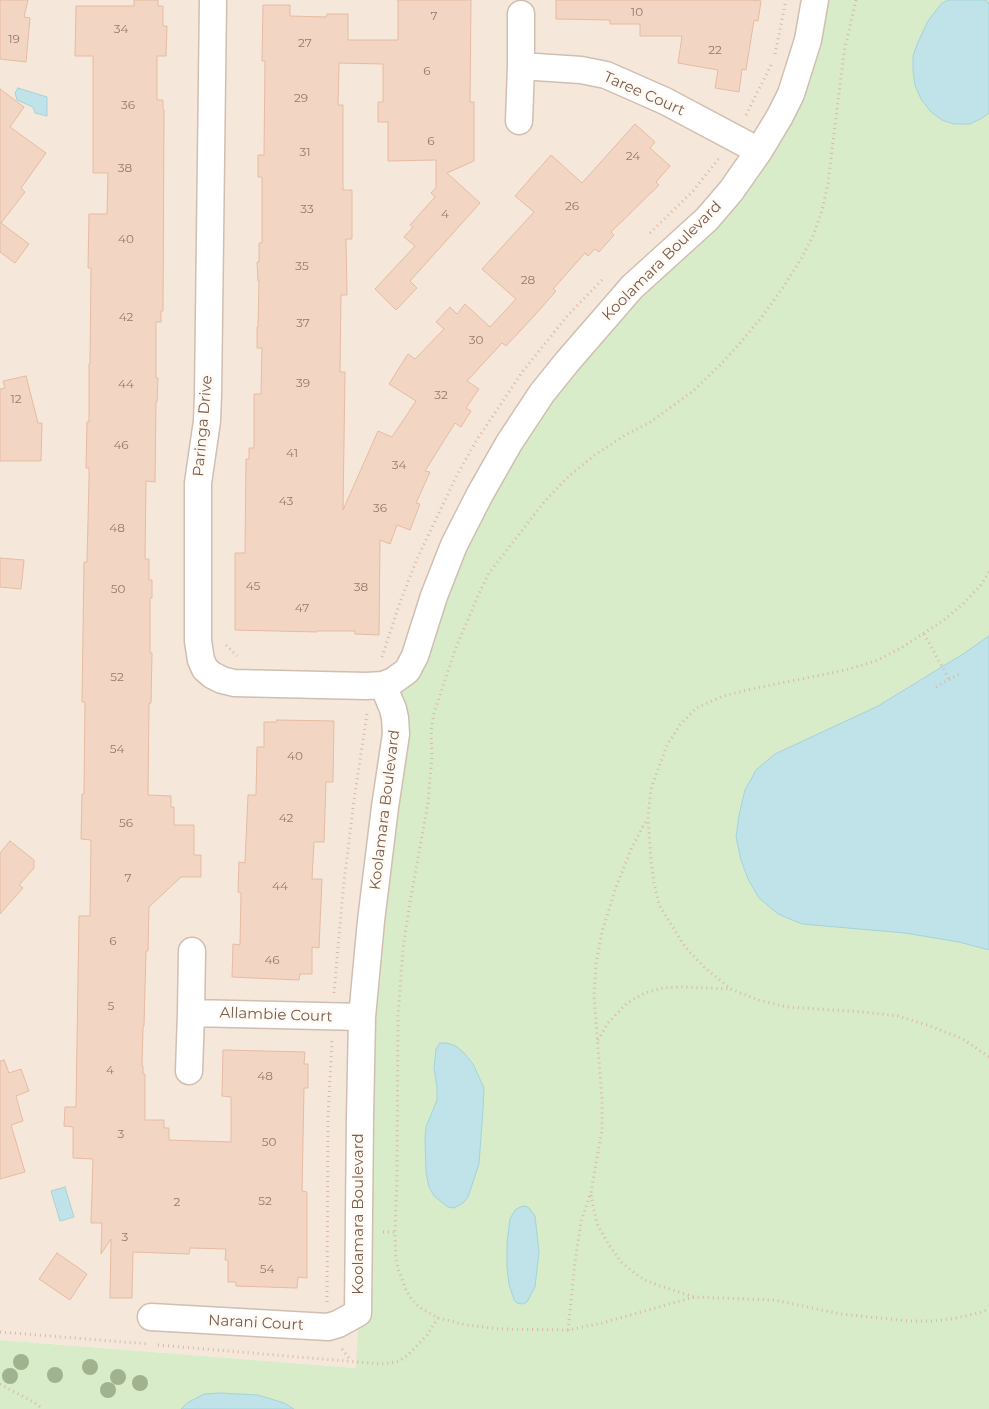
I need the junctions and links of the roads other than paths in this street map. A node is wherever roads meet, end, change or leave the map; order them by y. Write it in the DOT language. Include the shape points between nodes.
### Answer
graph roads {
  1 [pos="214,0"];
  2 [pos="815,0"];
  3 [pos="521,14"];
  4 [pos="521,66"];
  5 [pos="519,121"];
  6 [pos="759,151"];
  7 [pos="383,685"];
  8 [pos="192,951"];
  9 [pos="191,1013"];
  10 [pos="362,1017"];
  11 [pos="188,1071"];
  12 [pos="358,1313"];
  13 [pos="151,1317"];
  1 -- 7 [label="street, Paringa Drive" via="208,395 198,483 198,641 201,660 212,675 234,683"];
  2 -- 6 [label="street, Koolamara Boulevard" via="808,40 791,94"];
  3 -- 4 [label="street"];
  4 -- 5 [label="street"];
  4 -- 6 [label="street, Taree Court" via="606,75 665,101"];
  6 -- 7 [label="street, Koolamara Boulevard" via="707,219 632,287 542,393 509,443 454,546 411,664 400,677"];
  7 -- 10 [label="street, Koolamara Boulevard" via="394,709 396,734 380,845"];
  8 -- 9 [label="street"];
  9 -- 10 [label="street, Allambie Court"];
  9 -- 11 [label="street"];
  10 -- 12 [label="street, Koolamara Boulevard"];
  12 -- 13 [label="street, Narani Court" via="328,1327"];
}
